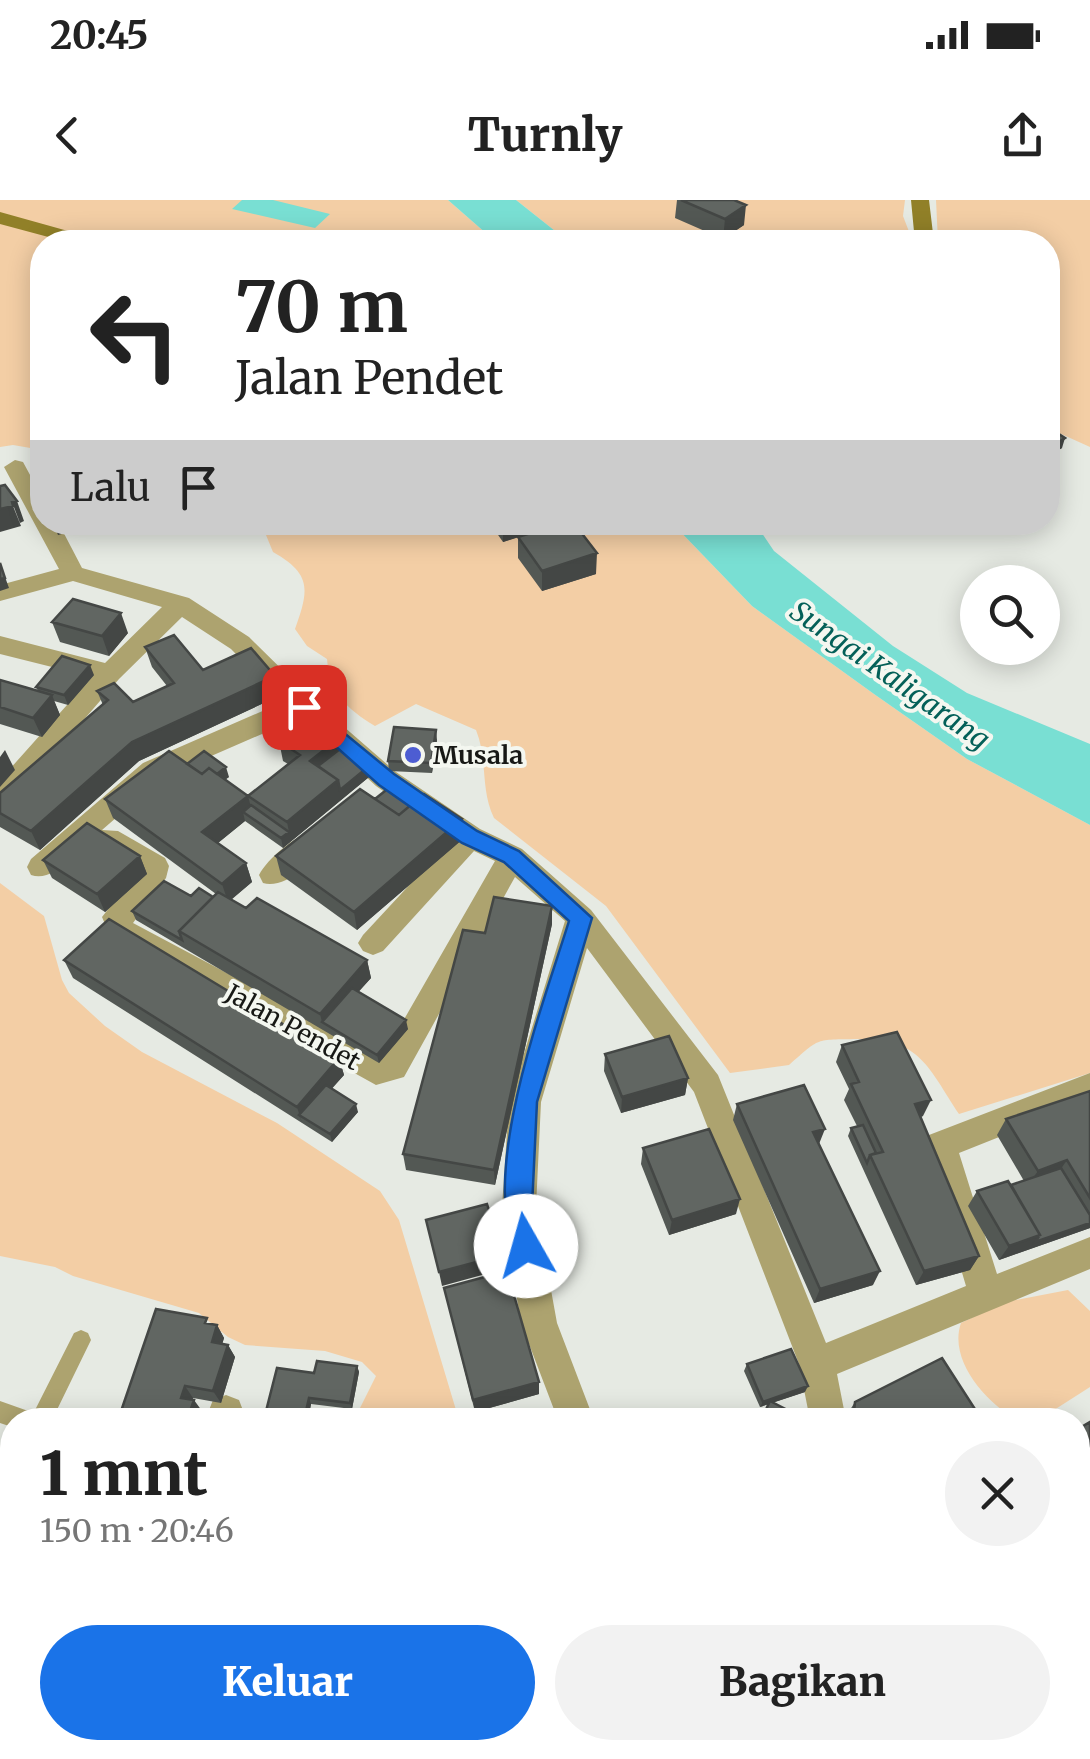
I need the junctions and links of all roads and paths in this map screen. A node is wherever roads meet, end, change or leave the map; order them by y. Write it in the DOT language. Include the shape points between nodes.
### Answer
graph roads {
  1 [pos="920,200"];
  2 [pos="0,218"];
  3 [pos="43,230"];
  4 [pos="924,230"];
  5 [pos="15,466"];
  6 [pos="30,494"];
  7 [pos="52,535"];
  8 [pos="73,572"];
  9 [pos="0,594"];
  10 [pos="180,604"];
  11 [pos="0,645"];
  12 [pos="110,673"];
  13 [pos="304,707"];
  14 [pos="386,779"];
  15 [pos="0,798"];
  16 [pos="358,803"];
  17 [pos="88,827"];
  18 [pos="330,827"];
  19 [pos="470,837"];
  20 [pos="512,856"];
  21 [pos="41,868"];
  22 [pos="274,874"];
  23 [pos="581,918"];
  24 [pos="373,943"];
  25 [pos="1090,1087"];
  26 [pos="1090,1254"];
  27 [pos="986,1294"];
  28 [pos="81,1340"];
  29 [pos="817,1364"];
  30 [pos="47,1408"];
  31 [pos="571,1408"];
  32 [pos="826,1408"];
  1 -- 4 [label="main road"];
  2 -- 3 [label="main road"];
  5 -- 6 [label="street"];
  7 -- 8 [label="street"];
  8 -- 9 [label="street"];
  8 -- 10 [label="street"];
  10 -- 12 [label="street"];
  10 -- 13 [label="street" via="240,643"];
  11 -- 12 [label="street"];
  12 -- 15 [label="street"];
  13 -- 14 [label="street"];
  13 -- 17 [label="street" via="154,770"];
  14 -- 16 [label="street"];
  14 -- 19 [label="street"];
  17 -- 20 [label="street, Jalan Pendet" via="155,866 117,917 121,930 376,1071 393,1067"];
  17 -- 21 [label="street"];
  18 -- 22 [label="street"];
  19 -- 20 [label="street"];
  19 -- 24 [label="street"];
  20 -- 23 [label="street"];
  23 -- 29 [label="street" via="707,1084"];
  23 -- 31 [label="street" via="525,1102 519,1207 539,1323"];
  25 -- 27 [label="street" via="940,1145"];
  26 -- 27 [label="street"];
  27 -- 29 [label="street"];
  28 -- 30 [label="lane"];
  29 -- 32 [label="street"];
}
